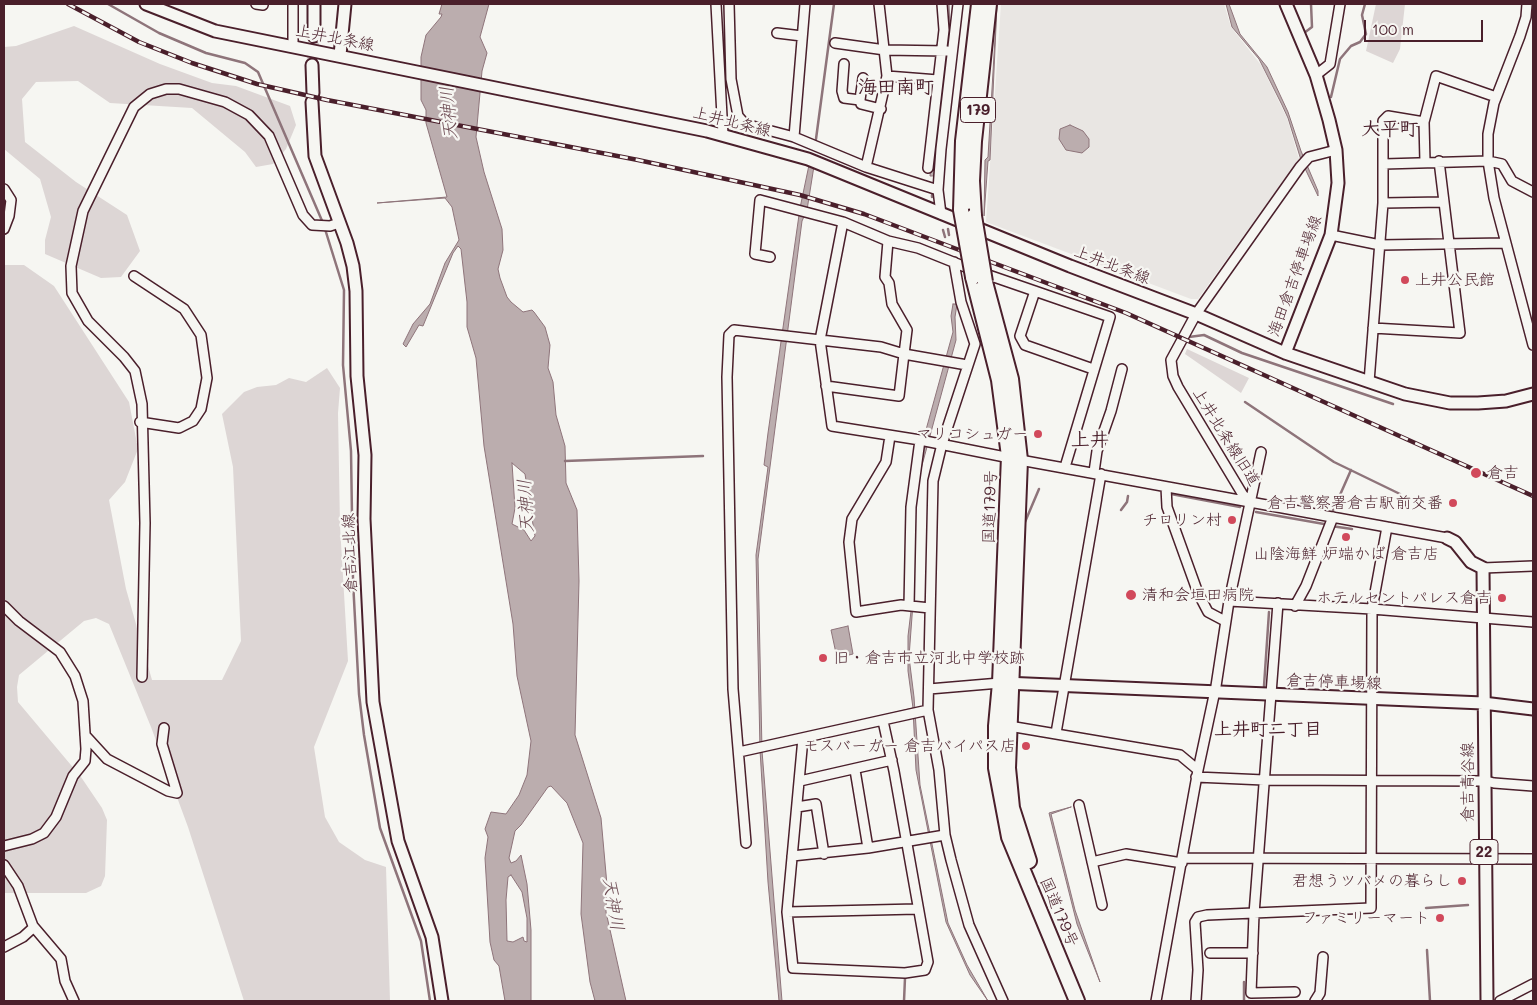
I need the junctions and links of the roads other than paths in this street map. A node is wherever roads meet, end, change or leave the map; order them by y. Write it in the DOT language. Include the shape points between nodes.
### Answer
graph roads {
  1 [pos="146,4"];
  2 [pos="293,4"];
  3 [pos="314,4"];
  4 [pos="345,4"];
  5 [pos="716,4"];
  6 [pos="729,4"];
  7 [pos="806,4"];
  8 [pos="880,4"];
  9 [pos="942,4"];
  10 [pos="958,4"];
  11 [pos="979,4"];
  12 [pos="989,4"];
  13 [pos="1286,4"];
  14 [pos="1340,4"];
  15 [pos="1527,4"];
  16 [pos="777,33"];
  17 [pos="314,36"];
  18 [pos="802,36"];
  19 [pos="835,43"];
  20 [pos="292,47"];
  21 [pos="885,50"];
  22 [pos="943,50"];
  23 [pos="953,51"];
  24 [pos="345,56"];
  25 [pos="312,64"];
  26 [pos="844,64"];
  27 [pos="1316,75"];
  28 [pos="886,76"];
  29 [pos="863,78"];
  30 [pos="938,80"];
  31 [pos="1496,97"];
  32 [pos="860,100"];
  33 [pos="880,108"];
  34 [pos="1424,122"];
  35 [pos="723,135"];
  36 [pos="794,137"];
  37 [pos="1336,150"];
  38 [pos="1488,160"];
  39 [pos="1439,161"];
  40 [pos="1426,162"];
  41 [pos="1384,164"];
  42 [pos="866,166"];
  43 [pos="928,168"];
  44 [pos="4,189"];
  45 [pos="938,190"];
  46 [pos="1533,192"];
  47 [pos="1443,202"];
  48 [pos="1383,203"];
  49 [pos="968,213"];
  50 [pos="941,214"];
  51 [pos="843,222"];
  52 [pos="339,223"];
  53 [pos="4,229"];
  54 [pos="1331,234"];
  55 [pos="888,241"];
  56 [pos="1505,242"];
  57 [pos="1380,245"];
  58 [pos="1450,245"];
  59 [pos="770,257"];
  60 [pos="954,262"];
  61 [pos="134,276"];
  62 [pos="1035,291"];
  63 [pos="1196,314"];
  64 [pos="1373,328"];
  65 [pos="820,340"];
  66 [pos="1533,345"];
  67 [pos="1285,353"];
  68 [pos="904,354"];
  69 [pos="967,365"];
  70 [pos="1093,369"];
  71 [pos="1122,369"];
  72 [pos="1368,382"];
  73 [pos="826,386"];
  74 [pos="1533,394"];
  75 [pos="140,422"];
  76 [pos="890,436"];
  77 [pos="920,440"];
  78 [pos="942,444"];
  79 [pos="1261,452"];
  80 [pos="1014,458"];
  81 [pos="1065,467"];
  82 [pos="1097,473"];
  83 [pos="1166,487"];
  84 [pos="1250,502"];
  85 [pos="1333,517"];
  86 [pos="1387,528"];
  87 [pos="1447,538"];
  88 [pos="1533,566"];
  89 [pos="1483,568"];
  90 [pos="1229,601"];
  91 [pos="1278,603"];
  92 [pos="4,606"];
  93 [pos="909,606"];
  94 [pos="1294,606"];
  95 [pos="930,608"];
  96 [pos="1372,609"];
  97 [pos="1482,617"];
  98 [pos="1225,621"];
  99 [pos="1533,622"];
  100 [pos="142,677"];
  101 [pos="1006,683"];
  102 [pos="1064,687"];
  103 [pos="929,689"];
  104 [pos="1214,692"];
  105 [pos="1271,696"];
  106 [pos="1373,699"];
  107 [pos="1484,703"];
  108 [pos="1533,709"];
  109 [pos="928,710"];
  110 [pos="883,721"];
  111 [pos="1009,726"];
  112 [pos="164,728"];
  113 [pos="1056,733"];
  114 [pos="85,734"];
  115 [pos="803,738"];
  116 [pos="739,752"];
  117 [pos="892,760"];
  118 [pos="854,770"];
  119 [pos="1197,773"];
  120 [pos="1264,780"];
  121 [pos="1373,780"];
  122 [pos="800,781"];
  123 [pos="1486,781"];
  124 [pos="1533,786"];
  125 [pos="1079,805"];
  126 [pos="797,807"];
  127 [pos="944,835"];
  128 [pos="907,841"];
  129 [pos="746,843"];
  130 [pos="4,846"];
  131 [pos="868,848"];
  132 [pos="824,854"];
  133 [pos="792,856"];
  134 [pos="1372,857"];
  135 [pos="1484,858"];
  136 [pos="1533,858"];
  137 [pos="1259,859"];
  138 [pos="1182,861"];
  139 [pos="1092,862"];
  140 [pos="4,865"];
  141 [pos="1102,905"];
  142 [pos="917,909"];
  143 [pos="787,912"];
  144 [pos="1254,914"];
  145 [pos="34,927"];
  146 [pos="4,947"];
  147 [pos="1210,952"];
  148 [pos="1253,953"];
  149 [pos="1324,957"];
  150 [pos="1533,984"];
  151 [pos="1296,992"];
  152 [pos="74,1001"];
  153 [pos="442,1001"];
  154 [pos="1004,1001"];
  155 [pos="1077,1001"];
  156 [pos="1087,1001"];
  157 [pos="1156,1001"];
  158 [pos="1196,1001"];
  159 [pos="1315,1001"];
  160 [pos="1487,1001"];
  161 [pos="1500,1001"];
  1 -- 20 [label="main road, 上井北条線" via="215,31"];
  2 -- 20 [label="street"];
  3 -- 17 [label="main road"];
  4 -- 24 [label="main road"];
  5 -- 35 [label="street"];
  6 -- 36 [label="street" via="731,79 738,116 745,124"];
  7 -- 18 [label="street"];
  8 -- 21 [label="street"];
  9 -- 22 [label="street"];
  10 -- 23 [label="street"];
  11 -- 49 [label="highway, 国道179号 / 179" via="963,141"];
  12 -- 49 [label="highway, 国道179号 / 179"];
  13 -- 27 [label="main road, 海田倉吉停車場線"];
  14 -- 27 [label="street" via="1330,64"];
  15 -- 31 [label="street" via="1520,36"];
  16 -- 18 [label="street"];
  18 -- 36 [label="street"];
  19 -- 21 [label="street"];
  20 -- 24 [label="main road, 上井北条線"];
  21 -- 22 [label="street"];
  21 -- 28 [label="street"];
  22 -- 23 [label="street"];
  22 -- 30 [label="street"];
  23 -- 45 [label="street"];
  24 -- 35 [label="main road, 上井北条線"];
  25 -- 52 [label="main road, 倉吉江北線" via="315,156"];
  26 -- 32 [label="street" via="844,98"];
  27 -- 37 [label="main road, 海田倉吉停車場線"];
  28 -- 30 [label="street"];
  28 -- 33 [label="street"];
  29 -- 32 [label="street"];
  30 -- 43 [label="street"];
  31 -- 34 [label="street" via="1436,76"];
  31 -- 38 [label="street" via="1488,134"];
  32 -- 33 [label="street" via="861,104"];
  33 -- 42 [label="street"];
  34 -- 40 [label="street"];
  34 -- 41 [label="street" via="1388,116 1383,121"];
  35 -- 50 [label="main road, 上井北条線" via="808,159"];
  36 -- 42 [label="street"];
  37 -- 54 [label="main road, 海田倉吉停車場線" via="1338,183"];
  37 -- 63 [label="street, 上井北条線旧道" via="1309,158 1300,167"];
  38 -- 39 [label="street"];
  38 -- 46 [label="street" via="1502,164 1512,181"];
  38 -- 56 [label="street"];
  39 -- 40 [label="street"];
  39 -- 47 [label="street"];
  40 -- 41 [label="street"];
  41 -- 48 [label="street"];
  42 -- 45 [label="street"];
  44 -- 53 [label="street" via="11,200 10,216"];
  45 -- 50 [label="street"];
  47 -- 48 [label="street"];
  47 -- 58 [label="street"];
  48 -- 57 [label="street"];
  49 -- 80 [label="highway, 国道179号 / 179, bridge" via="979,280 1010,379"];
  50 -- 63 [label="main road, 上井北条線"];
  51 -- 55 [label="street"];
  51 -- 59 [label="street" via="760,200 755,254"];
  51 -- 65 [label="street"];
  52 -- 75 [label="street" via="312,226 302,215 269,136 249,114 225,102 179,89 150,94 134,107 83,211 72,266 72,292 88,322 135,371 142,404"];
  52 -- 153 [label="main road, 倉吉江北線" via="353,266 356,291 357,376 366,455 364,519 373,702 398,841 432,937"];
  54 -- 57 [label="street"];
  54 -- 67 [label="main road, 海田倉吉停車場線"];
  55 -- 60 [label="street"];
  55 -- 68 [label="street" via="885,277 890,283 892,304 907,330"];
  56 -- 58 [label="street"];
  56 -- 66 [label="street"];
  57 -- 58 [label="street"];
  57 -- 64 [label="street"];
  58 -- 64 [label="street" via="1460,333"];
  60 -- 62 [label="street"];
  60 -- 69 [label="street" via="975,344"];
  61 -- 75 [label="street" via="184,309 201,335 208,378 202,409 193,421 179,428"];
  62 -- 70 [label="street" via="1020,336 1025,344"];
  62 -- 70 [label="street" via="1110,317"];
  63 -- 67 [label="main road, 上井北条線"];
  63 -- 84 [label="street, 上井北条線旧道" via="1172,360 1173,376"];
  64 -- 72 [label="street"];
  65 -- 68 [label="street" via="881,347"];
  65 -- 73 [label="street"];
  65 -- 116 [label="street" via="734,330 729,335 731,609"];
  67 -- 72 [label="main road, 海田倉吉停車場線"];
  68 -- 69 [label="street"];
  68 -- 73 [label="street" via="899,396"];
  69 -- 78 [label="street"];
  70 -- 81 [label="street"];
  71 -- 82 [label="street" via="1097,451"];
  72 -- 74 [label="main road, 海田倉吉停車場線" via="1405,394 1462,403 1506,401"];
  73 -- 76 [label="street" via="832,426"];
  75 -- 100 [label="street" via="145,523"];
  76 -- 77 [label="street"];
  76 -- 93 [label="street" via="886,462 852,519 849,542 856,612"];
  77 -- 78 [label="street"];
  77 -- 93 [label="street" via="911,507"];
  78 -- 80 [label="street"];
  78 -- 95 [label="street" via="933,481"];
  79 -- 84 [label="street"];
  80 -- 81 [label="street"];
  80 -- 101 [label="highway, 国道179号 / 179"];
  81 -- 82 [label="street"];
  82 -- 83 [label="street"];
  82 -- 102 [label="street"];
  83 -- 84 [label="street"];
  83 -- 98 [label="street" via="1167,507 1198,593 1208,612"];
  84 -- 85 [label="street, 上井北条線旧道"];
  84 -- 90 [label="street"];
  85 -- 86 [label="street, 上井北条線旧道"];
  85 -- 94 [label="street" via="1306,586"];
  86 -- 87 [label="street, 上井北条線旧道"];
  86 -- 96 [label="street"];
  87 -- 89 [label="main road" via="1471,562"];
  88 -- 89 [label="street"];
  89 -- 97 [label="main road"];
  90 -- 91 [label="street"];
  90 -- 98 [label="street"];
  91 -- 94 [label="street"];
  91 -- 105 [label="street"];
  92 -- 114 [label="street" via="65,659 80,688"];
  93 -- 95 [label="street"];
  94 -- 96 [label="street"];
  95 -- 103 [label="street"];
  96 -- 97 [label="street"];
  96 -- 106 [label="street"];
  97 -- 99 [label="street"];
  97 -- 107 [label="main road"];
  98 -- 104 [label="street"];
  101 -- 102 [label="main road, 倉吉停車場線"];
  101 -- 103 [label="street"];
  101 -- 111 [label="highway, 国道179号 / 179"];
  101 -- 155 [label="highway, 国道179号 / 179" via="996,726 996,768 1009,837"];
  102 -- 104 [label="main road, 倉吉停車場線"];
  102 -- 113 [label="street"];
  103 -- 109 [label="street"];
  104 -- 105 [label="main road, 倉吉停車場線"];
  104 -- 119 [label="street"];
  105 -- 106 [label="main road, 倉吉停車場線"];
  105 -- 120 [label="street"];
  106 -- 107 [label="main road, 倉吉停車場線"];
  106 -- 121 [label="street"];
  107 -- 108 [label="main road"];
  107 -- 123 [label="main road, 倉吉青谷線 / 22"];
  109 -- 110 [label="street"];
  109 -- 127 [label="street" via="939,770"];
  110 -- 115 [label="street"];
  110 -- 117 [label="street"];
  111 -- 113 [label="street"];
  111 -- 156 [label="highway, 国道179号 / 179" via="1008,768 1012,808 1019,835"];
  112 -- 114 [label="street" via="162,744 177,793 106,759"];
  113 -- 119 [label="street" via="1180,755"];
  114 -- 130 [label="street" via="84,761 73,776 50,826 32,839"];
  115 -- 116 [label="street"];
  115 -- 122 [label="street"];
  116 -- 129 [label="street"];
  117 -- 118 [label="street"];
  117 -- 128 [label="street"];
  118 -- 122 [label="street"];
  118 -- 131 [label="street"];
  119 -- 120 [label="street"];
  119 -- 138 [label="street"];
  120 -- 121 [label="street"];
  120 -- 137 [label="street"];
  121 -- 123 [label="street"];
  121 -- 134 [label="street"];
  122 -- 126 [label="street"];
  123 -- 124 [label="street"];
  123 -- 135 [label="main road, 倉吉青谷線 / 22"];
  125 -- 139 [label="street"];
  126 -- 132 [label="street" via="816,804"];
  126 -- 133 [label="street"];
  127 -- 128 [label="street"];
  127 -- 154 [label="street" via="969,924"];
  128 -- 131 [label="street"];
  128 -- 142 [label="street"];
  131 -- 132 [label="street"];
  132 -- 133 [label="street"];
  133 -- 143 [label="street"];
  134 -- 135 [label="street"];
  134 -- 137 [label="street"];
  134 -- 144 [label="street" via="1371,908"];
  135 -- 136 [label="street"];
  135 -- 160 [label="main road, 倉吉青谷線 / 22"];
  137 -- 138 [label="street"];
  137 -- 144 [label="street"];
  138 -- 139 [label="street" via="1126,854"];
  138 -- 157 [label="street"];
  139 -- 141 [label="street"];
  140 -- 145 [label="street" via="18,886"];
  142 -- 143 [label="street"];
  142 -- 143 [label="street" via="928,962 924,970 904,973 793,968"];
  144 -- 148 [label="street"];
  144 -- 158 [label="street" via="1206,915 1195,919"];
  145 -- 146 [label="street" via="24,937"];
  145 -- 152 [label="street" via="61,958 65,981"];
  147 -- 148 [label="street"];
  148 -- 151 [label="street" via="1251,993"];
  149 -- 159 [label="street" via="1320,993"];
  150 -- 161 [label="street"];
}
